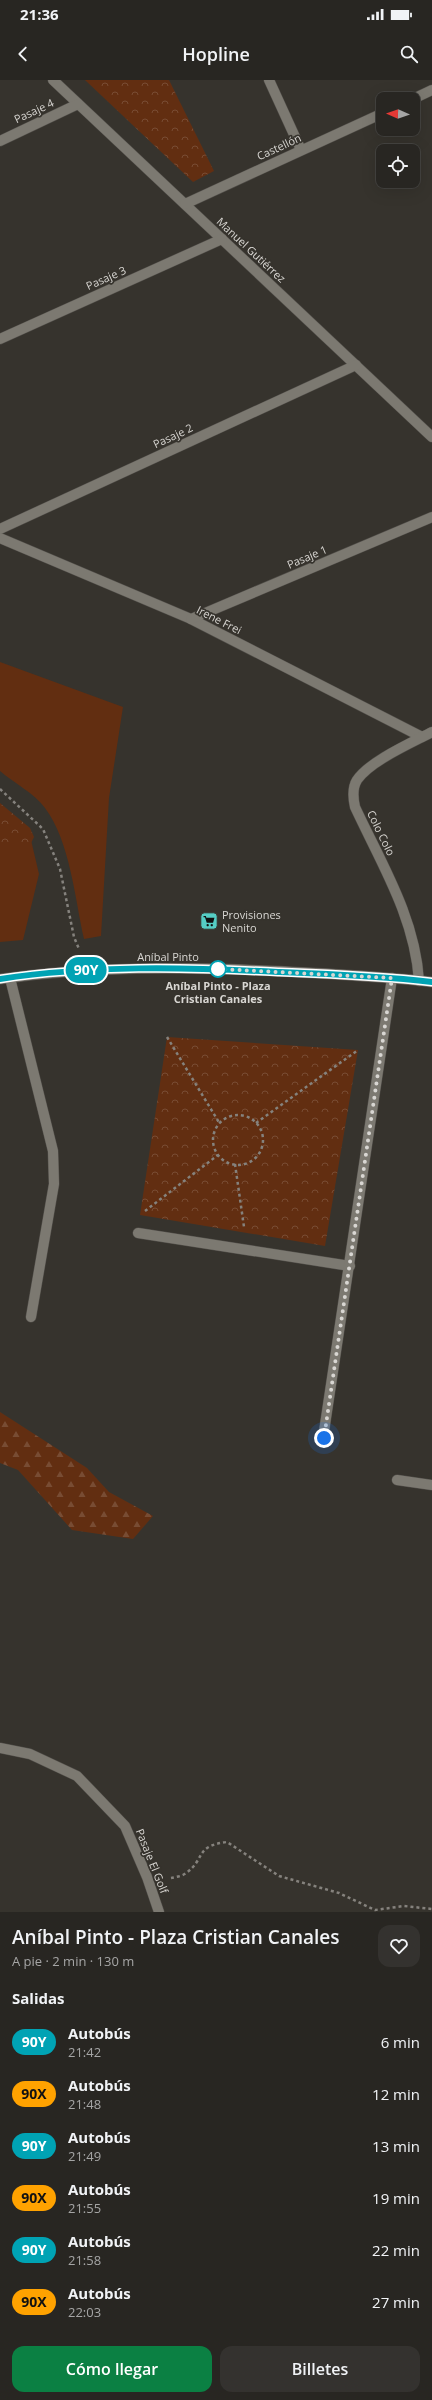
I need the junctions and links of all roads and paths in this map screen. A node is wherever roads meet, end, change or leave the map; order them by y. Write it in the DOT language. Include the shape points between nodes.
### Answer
graph roads {
  1 [pos="53,80"];
  2 [pos="269,80"];
  3 [pos="432,90"];
  4 [pos="420,96"];
  5 [pos="78,104"];
  6 [pos="376,116"];
  7 [pos="0,141"];
  8 [pos="301,150"];
  9 [pos="185,204"];
  10 [pos="222,239"];
  11 [pos="0,338"];
  12 [pos="356,366"];
  13 [pos="432,437"];
  14 [pos="432,517"];
  15 [pos="0,529"];
  16 [pos="0,538"];
  17 [pos="191,619"];
  18 [pos="432,732"];
  19 [pos="422,737"];
  20 [pos="0,789"];
  21 [pos="88,970"];
  22 [pos="392,978"];
  23 [pos="5,979"];
  24 [pos="419,981"];
  25 [pos="432,982"];
  26 [pos="167,1037"];
  27 [pos="358,1050"];
  28 [pos="256,1123"];
  29 [pos="220,1124"];
  30 [pos="218,1155"];
  31 [pos="235,1164"];
  32 [pos="140,1215"];
  33 [pos="244,1232"];
  34 [pos="138,1233"];
  35 [pos="350,1266"];
  36 [pos="31,1317"];
  37 [pos="324,1438"];
  38 [pos="397,1480"];
  39 [pos="432,1486"];
  40 [pos="0,1748"];
  41 [pos="147,1877"];
  42 [pos="432,1909"];
  43 [pos="159,1912"];
  1 -- 5 [label="street, Manuel Gutiérrez"];
  2 -- 8 [label="street"];
  3 -- 4 [label="street"];
  5 -- 7 [label="street, Pasaje 4"];
  5 -- 9 [label="street, Manuel Gutiérrez"];
  6 -- 8 [label="street, Castellón"];
  8 -- 9 [label="street, Castellón"];
  9 -- 10 [label="street, Manuel Gutiérrez"];
  10 -- 11 [label="street, Pasaje 3"];
  10 -- 12 [label="street, Manuel Gutiérrez"];
  12 -- 13 [label="street, Manuel Gutiérrez"];
  12 -- 15 [label="street, Pasaje 2"];
  14 -- 17 [label="street, Pasaje 1"];
  16 -- 17 [label="street, Irene Frei"];
  17 -- 19 [label="street, Irene Frei"];
  18 -- 19 [label="street, Colo Colo"];
  19 -- 24 [label="street, Colo Colo" via="363,773 356,781 353,799 407,916 413,935"];
  20 -- 21 [label="path" via="44,829 60,869 74,937"];
  21 -- 22 [label="street, Aníbal Pinto" via="221,969"];
  21 -- 23 [label="street, Aníbal Pinto"];
  22 -- 24 [label="street, Aníbal Pinto"];
  22 -- 35 [label="street"];
  23 -- 36 [label="street" via="53,1150 54,1184"];
  24 -- 25 [label="street, Aníbal Pinto"];
  26 -- 29 [label="path"];
  27 -- 28 [label="path"];
  28 -- 29 [label="path" via="251,1118 240,1116 228,1118"];
  28 -- 31 [label="path" via="262,1137 259,1152 250,1161"];
  29 -- 30 [label="path" via="214,1137"];
  30 -- 31 [label="path" via="226,1162"];
  30 -- 32 [label="path"];
  31 -- 33 [label="path"];
  34 -- 35 [label="street"];
  35 -- 37 [label="street"];
  38 -- 39 [label="street"];
  40 -- 41 [label="street, Pasaje El Golf" via="30,1754 78,1776 125,1826"];
  41 -- 42 [label="path" via="170,1879 186,1873 202,1851 214,1844 227,1842 279,1876 340,1893 375,1910 404,1906"];
  41 -- 43 [label="street, Pasaje El Golf"];
}
